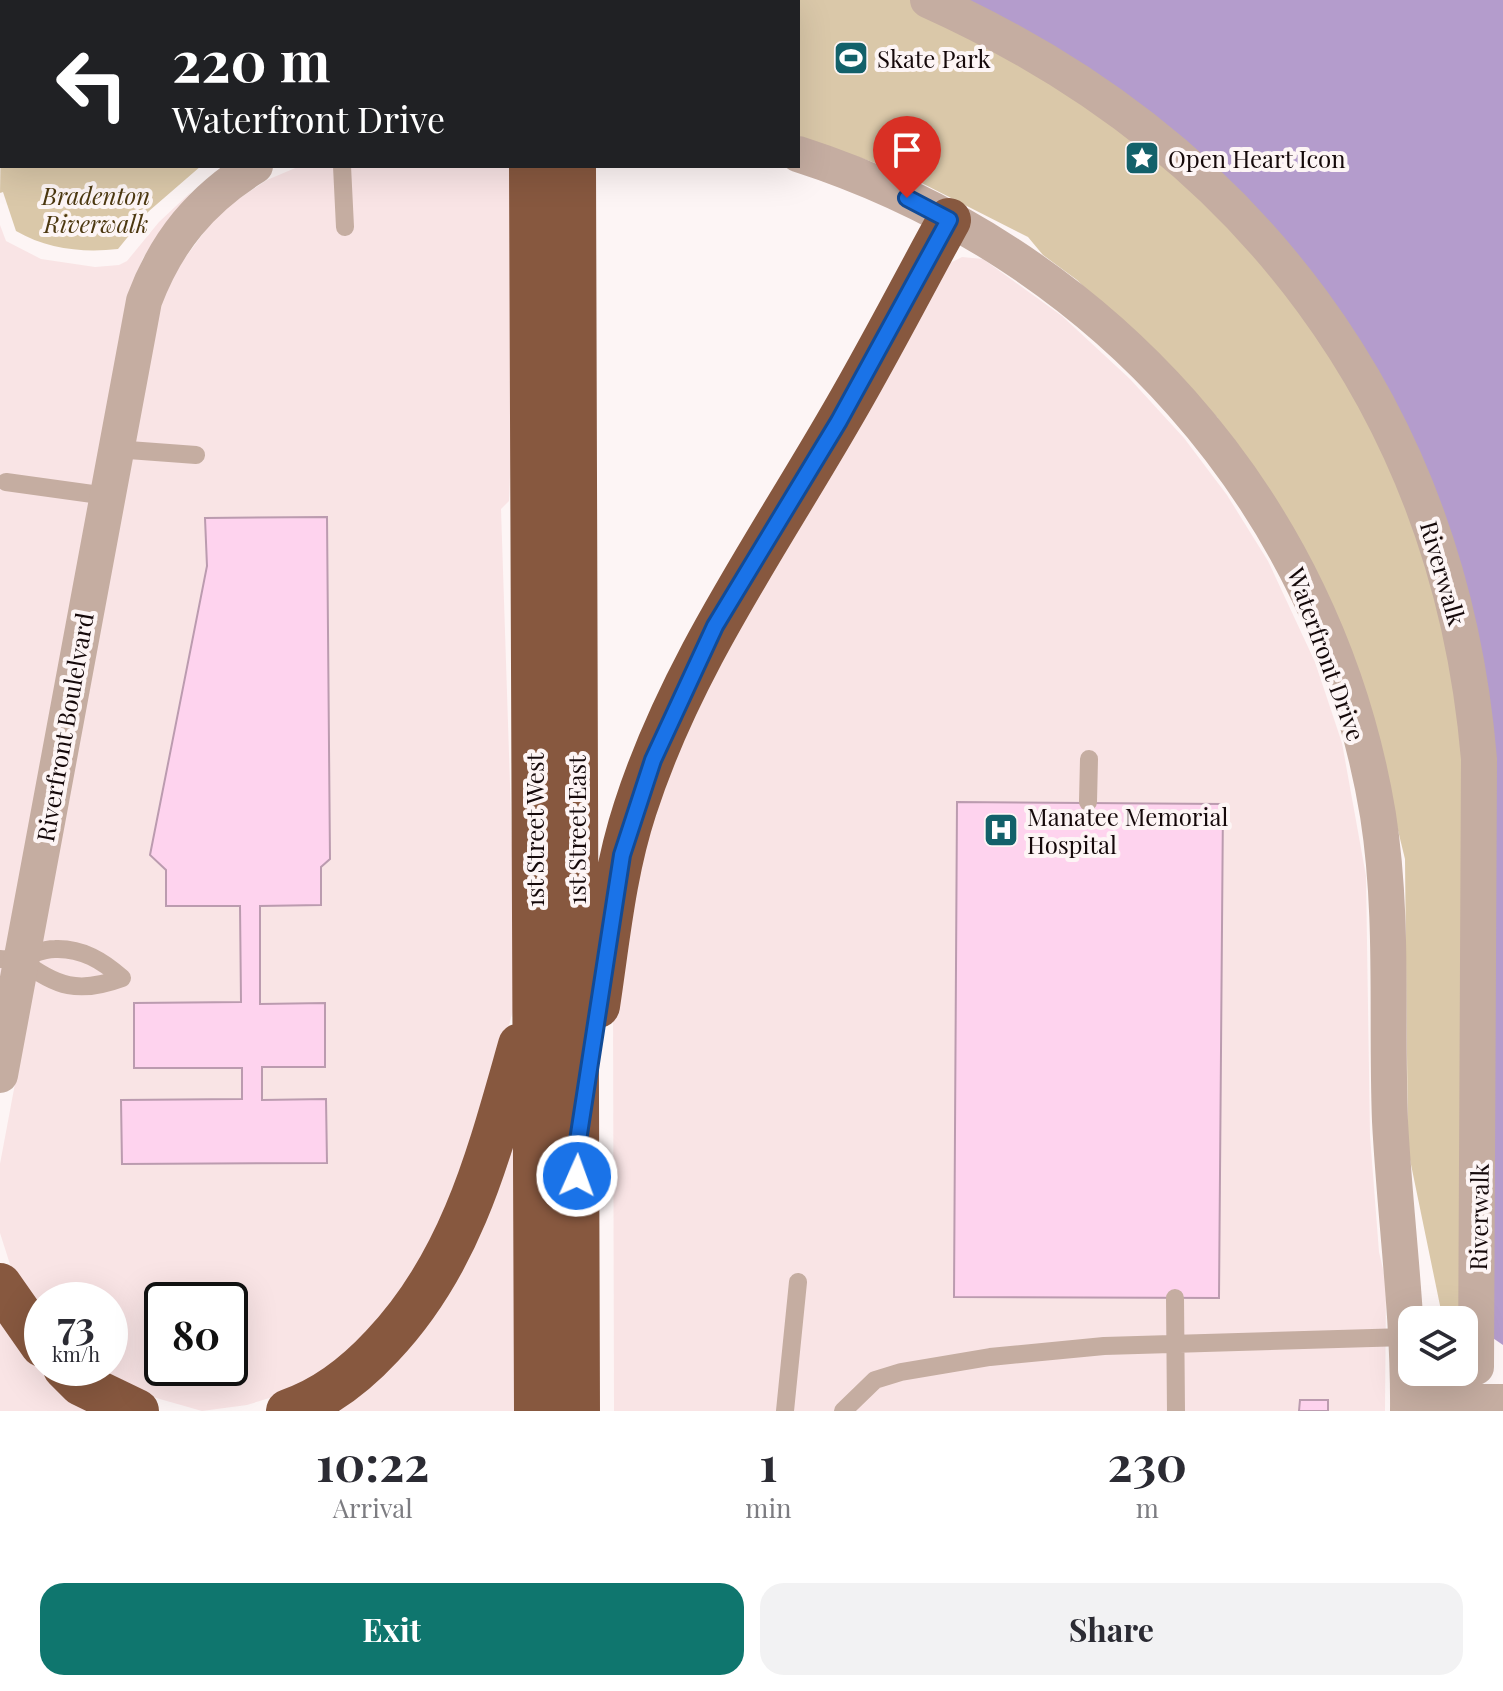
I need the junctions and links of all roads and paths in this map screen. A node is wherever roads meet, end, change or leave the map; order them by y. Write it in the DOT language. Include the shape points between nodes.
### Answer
graph roads {
  1 [pos="928,0"];
  2 [pos="800,155"];
  3 [pos="252,168"];
  4 [pos="342,168"];
  5 [pos="532,168"];
  6 [pos="574,168"];
  7 [pos="949,220"];
  8 [pos="345,227"];
  9 [pos="553,250"];
  10 [pos="115,449"];
  11 [pos="196,455"];
  12 [pos="6,482"];
  13 [pos="107,496"];
  14 [pos="1089,759"];
  15 [pos="1088,802"];
  16 [pos="11,959"];
  17 [pos="534,997"];
  18 [pos="0,1075"];
  19 [pos="577,1147"];
  20 [pos="798,1282"];
  21 [pos="0,1285"];
  22 [pos="1175,1298"];
  23 [pos="1404,1306"];
  24 [pos="1476,1306"];
  25 [pos="24,1319"];
  26 [pos="1398,1337"];
  27 [pos="1175,1344"];
  28 [pos="85,1386"];
  29 [pos="1407,1386"];
  30 [pos="1503,1402"];
  31 [pos="1408,1406"];
  32 [pos="137,1411"];
  33 [pos="288,1411"];
  34 [pos="536,1411"];
  35 [pos="578,1411"];
  36 [pos="785,1411"];
  37 [pos="843,1411"];
  38 [pos="1176,1411"];
  1 -- 24 [label="street, Riverwalk" via="1037,57 1117,107 1222,196 1319,310 1360,373 1418,492 1460,627 1479,759"];
  2 -- 7 [label="street, Waterfront Drive" via="886,187"];
  3 -- 10 [label="street, Riverfront Boulelvard" via="209,198 157,268 144,301"];
  4 -- 8 [label="lane"];
  5 -- 9 [label="highway"];
  6 -- 9 [label="highway"];
  7 -- 19 [label="highway" via="839,421 715,626 653,760 622,855"];
  7 -- 23 [label="street, Waterfront Drive" via="1052,281 1145,362 1258,500 1297,568 1359,737 1382,846 1389,929 1392,1157"];
  9 -- 17 [label="highway, 1st Street West"];
  9 -- 19 [label="highway, 1st Street East"];
  10 -- 11 [label="lane"];
  10 -- 13 [label="street, Riverfront Boulelvard"];
  12 -- 13 [label="lane"];
  13 -- 16 [label="street, Riverfront Boulelvard"];
  14 -- 15 [label="lane"];
  16 -- 18 [label="street, Riverfront Boulelvard"];
  17 -- 33 [label="highway" via="483,1170 448,1257 421,1300 371,1358 344,1382"];
  17 -- 34 [label="highway, 1st Street West"];
  19 -- 35 [label="highway, 1st Street East"];
  20 -- 36 [label="lane"];
  21 -- 25 [label="highway"];
  22 -- 27 [label="lane"];
  26 -- 27 [label="lane"];
  27 -- 37 [label="lane" via="1073,1347 901,1372 875,1380"];
  27 -- 38 [label="lane"];
  28 -- 32 [label="highway"];
  29 -- 31 [label="street, Waterfront Drive"];
  30 -- 31 [label="street"];
}
